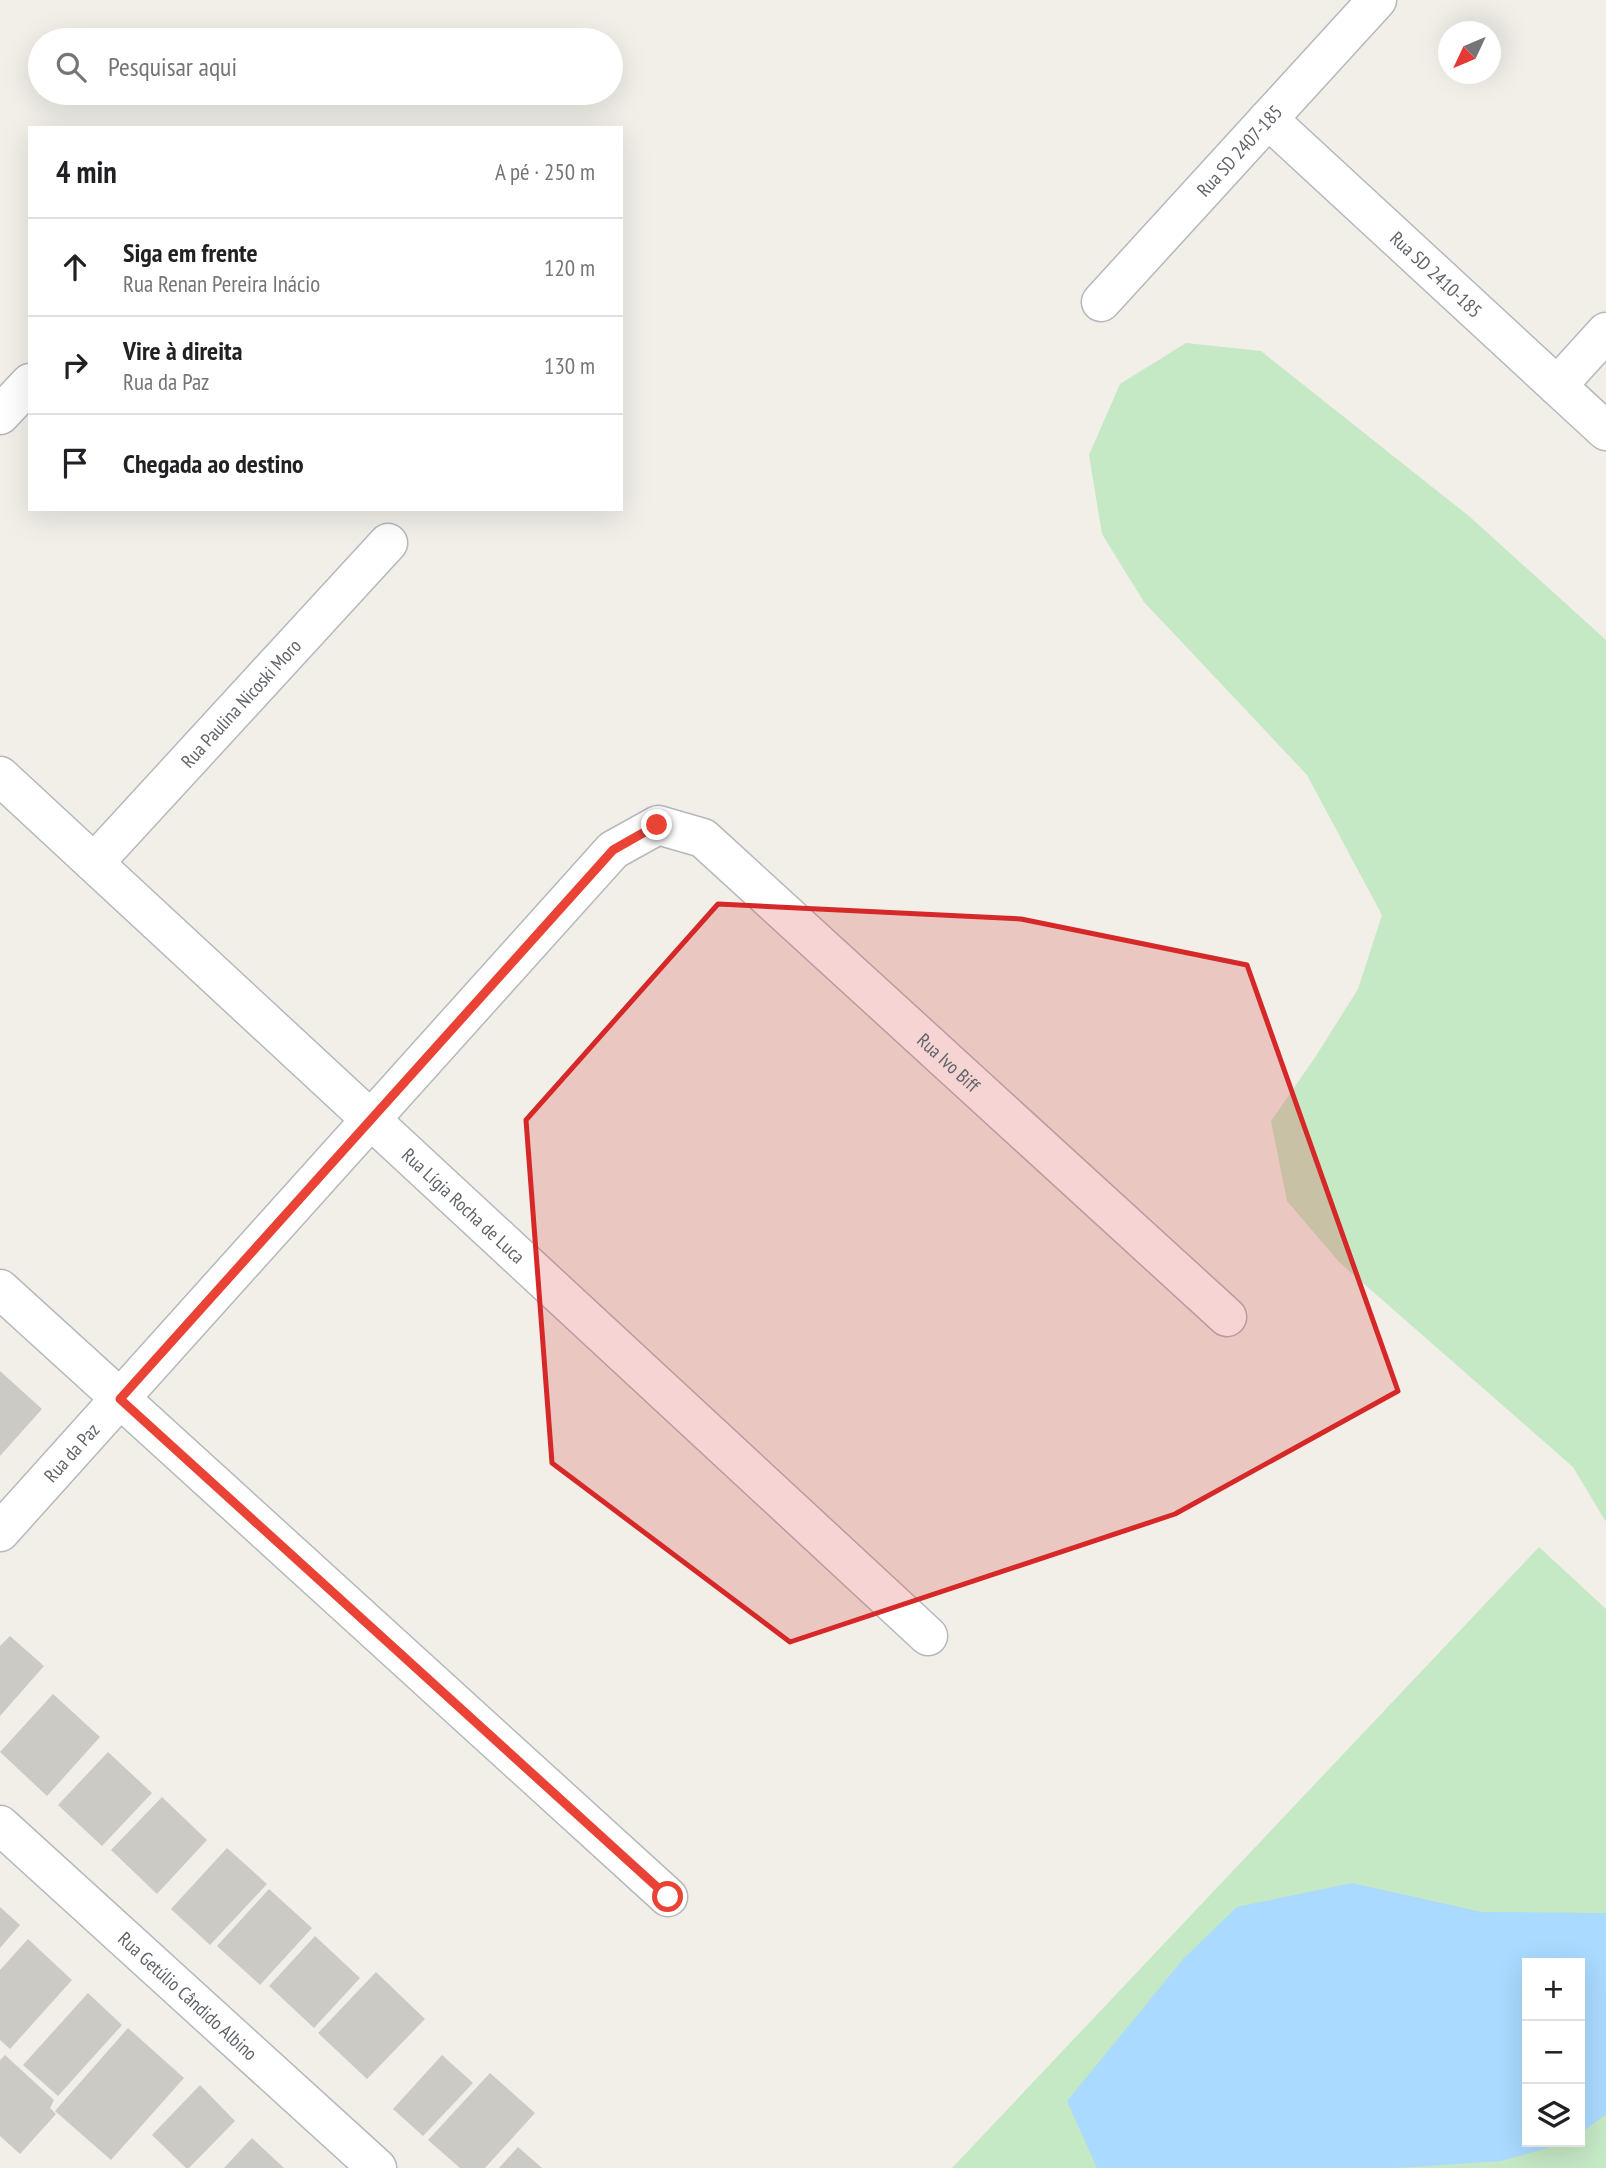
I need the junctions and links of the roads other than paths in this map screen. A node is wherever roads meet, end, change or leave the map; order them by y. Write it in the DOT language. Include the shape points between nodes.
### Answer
graph roads {
  1 [pos="1377,0"];
  2 [pos="1268,119"];
  3 [pos="1101,302"];
  4 [pos="1606,332"];
  5 [pos="28,385"];
  6 [pos="1557,386"];
  7 [pos="0,415"];
  8 [pos="1606,431"];
  9 [pos="388,543"];
  10 [pos="0,776"];
  11 [pos="657,825"];
  12 [pos="94,863"];
  13 [pos="370,1119"];
  14 [pos="0,1289"];
  15 [pos="1227,1317"];
  16 [pos="120,1399"];
  17 [pos="0,1532"];
  18 [pos="928,1636"];
  19 [pos="0,1825"];
  20 [pos="668,1897"];
  21 [pos="377,2168"];
  1 -- 2 [label="street, Rua SD 2407-185"];
  2 -- 3 [label="street, Rua SD 2407-185"];
  2 -- 6 [label="street, Rua SD 2410-185"];
  4 -- 6 [label="street"];
  5 -- 7 [label="street"];
  6 -- 8 [label="street, Rua SD 2410-185"];
  9 -- 12 [label="street, Rua Paulina Nicoski Moro"];
  10 -- 12 [label="street, Rua Lígia Rocha de Luca"];
  11 -- 13 [label="street, Rua da Paz" via="613,850"];
  11 -- 15 [label="street, Rua Ivo Biff" via="703,838"];
  12 -- 13 [label="street, Rua Lígia Rocha de Luca"];
  13 -- 16 [label="street, Rua da Paz"];
  13 -- 18 [label="street, Rua Lígia Rocha de Luca"];
  14 -- 16 [label="street"];
  16 -- 17 [label="street, Rua da Paz"];
  16 -- 20 [label="street"];
  19 -- 21 [label="street, Rua Getúlio Cândido Albino"];
}
